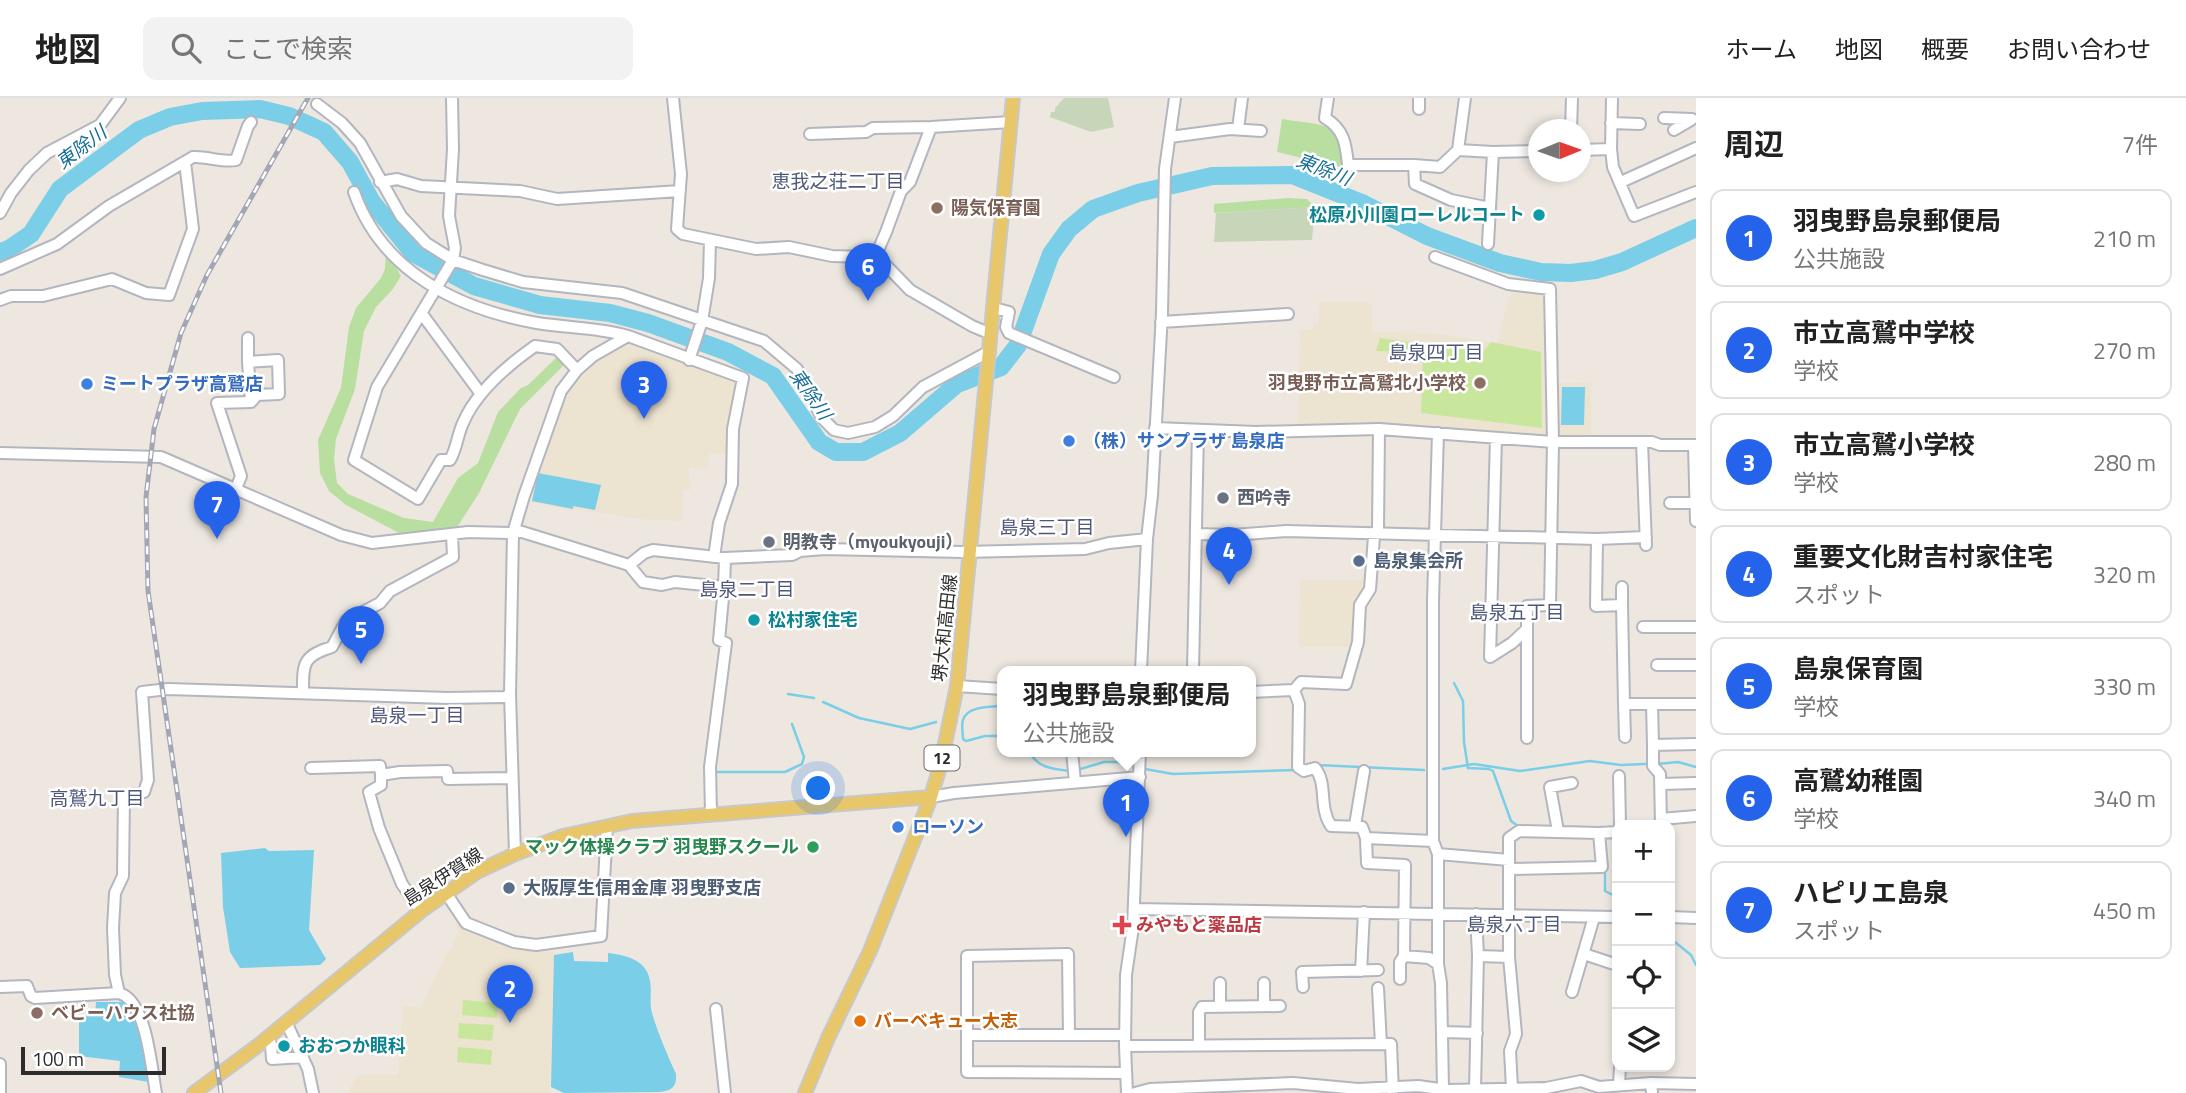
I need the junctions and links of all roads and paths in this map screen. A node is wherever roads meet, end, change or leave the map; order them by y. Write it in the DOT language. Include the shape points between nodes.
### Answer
graph roads {
  1 [pos="120,98"];
  2 [pos="452,98"];
  3 [pos="673,98"];
  4 [pos="1013,98"];
  5 [pos="1175,98"];
  6 [pos="1242,98"];
  7 [pos="1328,98"];
  8 [pos="1465,98"];
  9 [pos="1572,98"];
  10 [pos="1612,98"];
  11 [pos="317,104"];
  12 [pos="1664,118"];
  13 [pos="1694,118"];
  14 [pos="1571,119"];
  15 [pos="251,122"];
  16 [pos="1011,122"];
  17 [pos="1611,123"];
  18 [pos="1640,124"];
  19 [pos="931,127"];
  20 [pos="1238,129"];
  21 [pos="1674,130"];
  22 [pos="1261,131"];
  23 [pos="810,134"];
  24 [pos="1170,136"];
  25 [pos="1696,148"];
  26 [pos="1611,149"];
  27 [pos="1458,150"];
  28 [pos="1591,150"];
  29 [pos="1528,151"];
  30 [pos="1493,152"];
  31 [pos="185,162"];
  32 [pos="1414,165"];
  33 [pos="380,182"];
  34 [pos="1620,182"];
  35 [pos="449,187"];
  36 [pos="680,191"];
  37 [pos="354,192"];
  38 [pos="1696,192"];
  39 [pos="1490,208"];
  40 [pos="0,213"];
  41 [pos="710,240"];
  42 [pos="1488,244"];
  43 [pos="876,255"];
  44 [pos="1435,257"];
  45 [pos="453,260"];
  46 [pos="0,269"];
  47 [pos="439,289"];
  48 [pos="0,300"];
  49 [pos="994,308"];
  50 [pos="422,314"];
  51 [pos="1288,314"];
  52 [pos="702,321"];
  53 [pos="1161,322"];
  54 [pos="991,334"];
  55 [pos="628,337"];
  56 [pos="248,338"];
  57 [pos="989,355"];
  58 [pos="690,358"];
  59 [pos="248,362"];
  60 [pos="577,370"];
  61 [pos="1114,377"];
  62 [pos="481,394"];
  63 [pos="251,402"];
  64 [pos="1155,428"];
  65 [pos="1379,429"];
  66 [pos="1198,431"];
  67 [pos="1438,433"];
  68 [pos="1496,438"];
  69 [pos="1553,442"];
  70 [pos="1642,442"];
  71 [pos="1695,445"];
  72 [pos="0,453"];
  73 [pos="236,489"];
  74 [pos="1670,503"];
  75 [pos="1696,503"];
  76 [pos="1696,521"];
  77 [pos="513,533"];
  78 [pos="1377,533"];
  79 [pos="452,534"];
  80 [pos="1197,534"];
  81 [pos="1435,534"];
  82 [pos="1494,536"];
  83 [pos="1551,537"];
  84 [pos="1147,539"];
  85 [pos="1597,539"];
  86 [pos="971,552"];
  87 [pos="719,557"];
  88 [pos="629,565"];
  89 [pos="723,586"];
  90 [pos="1622,587"];
  91 [pos="1622,606"];
  92 [pos="1643,627"];
  93 [pos="1696,627"];
  94 [pos="1527,629"];
  95 [pos="1657,665"];
  96 [pos="1696,665"];
  97 [pos="1141,666"];
  98 [pos="1193,666"];
  99 [pos="957,686"];
  100 [pos="997,689"];
  101 [pos="1294,690"];
  102 [pos="1256,692"];
  103 [pos="303,693"];
  104 [pos="510,694"];
  105 [pos="1624,704"];
  106 [pos="1652,704"];
  107 [pos="1696,704"];
  108 [pos="1625,737"];
  109 [pos="1527,738"];
  110 [pos="1696,744"];
  111 [pos="1653,745"];
  112 [pos="1073,757"];
  113 [pos="1140,757"];
  114 [pos="311,768"];
  115 [pos="1364,771"];
  116 [pos="381,775"];
  117 [pos="1619,776"];
  118 [pos="1140,777"];
  119 [pos="512,778"];
  120 [pos="1075,782"];
  121 [pos="1572,783"];
  122 [pos="1661,783"];
  123 [pos="1696,783"];
  124 [pos="931,797"];
  125 [pos="711,814"];
  126 [pos="1696,816"];
  127 [pos="1620,820"];
  128 [pos="1661,820"];
  129 [pos="1673,820"];
  130 [pos="607,825"];
  131 [pos="1355,825"];
  132 [pos="1558,831"];
  133 [pos="1599,832"];
  134 [pos="1612,832"];
  135 [pos="1366,838"];
  136 [pos="1433,841"];
  137 [pos="515,854"];
  138 [pos="1438,855"];
  139 [pos="1509,864"];
  140 [pos="446,893"];
  141 [pos="1134,909"];
  142 [pos="421,911"];
  143 [pos="1364,912"];
  144 [pos="1403,914"];
  145 [pos="1476,914"];
  146 [pos="1508,914"];
  147 [pos="1439,915"];
  148 [pos="1594,917"];
  149 [pos="1612,917"];
  150 [pos="1675,917"];
  151 [pos="1696,918"];
  152 [pos="1584,954"];
  153 [pos="1404,956"];
  154 [pos="1478,956"];
  155 [pos="1509,957"];
  156 [pos="1612,963"];
  157 [pos="1438,964"];
  158 [pos="1378,970"];
  159 [pos="1361,971"];
  160 [pos="1400,979"];
  161 [pos="1220,982"];
  162 [pos="1264,983"];
  163 [pos="1303,987"];
  164 [pos="0,988"];
  165 [pos="1378,988"];
  166 [pos="1572,992"];
  167 [pos="119,993"];
  168 [pos="1220,1006"];
  169 [pos="1264,1006"];
  170 [pos="1280,1006"];
  171 [pos="716,1009"];
  172 [pos="286,1022"];
  173 [pos="1443,1032"];
  174 [pos="1477,1033"];
  175 [pos="967,1035"];
  176 [pos="1069,1035"];
  177 [pos="267,1038"];
  178 [pos="1125,1040"];
  179 [pos="1381,1044"];
  180 [pos="1199,1045"];
  181 [pos="303,1057"];
  182 [pos="0,1064"];
  183 [pos="1620,1072"];
  184 [pos="1126,1073"];
  185 [pos="1619,1084"];
  186 [pos="1696,1084"];
  187 [pos="1287,1088"];
  188 [pos="1512,1088"];
  189 [pos="1651,1088"];
  190 [pos="1219,1089"];
  191 [pos="1252,1089"];
  192 [pos="1475,1089"];
  193 [pos="1392,1090"];
  194 [pos="1599,1090"];
  195 [pos="1166,1091"];
  196 [pos="1446,1091"];
  197 [pos="1493,1091"];
  198 [pos="1546,1091"];
  199 [pos="0,1093"];
  200 [pos="156,1093"];
  201 [pos="194,1093"];
  202 [pos="313,1093"];
  203 [pos="725,1093"];
  204 [pos="805,1093"];
  205 [pos="1127,1093"];
  206 [pos="1135,1093"];
  1 -- 40 [label="street" via="100,125 47,153 29,170"];
  2 -- 35 [label="street"];
  3 -- 36 [label="street"];
  4 -- 16 [label="main road, 堺大和高田線 / 12"];
  5 -- 24 [label="street"];
  6 -- 20 [label="street"];
  7 -- 32 [label="street" via="1325,118 1338,126 1348,165"];
  8 -- 27 [label="street"];
  9 -- 14 [label="street"];
  10 -- 17 [label="street"];
  11 -- 33 [label="street" via="360,143"];
  12 -- 13 [label="street"];
  13 -- 21 [label="street"];
  15 -- 31 [label="street" via="236,160 193,157"];
  16 -- 19 [label="street"];
  16 -- 49 [label="main road, 堺大和高田線 / 12"];
  17 -- 18 [label="street"];
  17 -- 26 [label="street"];
  19 -- 23 [label="street"];
  19 -- 43 [label="street"];
  20 -- 22 [label="street"];
  20 -- 24 [label="street"];
  24 -- 53 [label="street"];
  25 -- 34 [label="street"];
  26 -- 28 [label="street"];
  26 -- 34 [label="street"];
  27 -- 30 [label="street"];
  27 -- 32 [label="street" via="1440,167"];
  29 -- 30 [label="street"];
  30 -- 39 [label="street"];
  31 -- 46 [label="street" via="100,212 57,244"];
  31 -- 48 [label="street" via="193,229 169,295 146,293 112,279 43,296"];
  32 -- 39 [label="street" via="1415,184 1451,200"];
  33 -- 35 [label="street" via="397,179"];
  33 -- 45 [label="street" via="401,216 426,243"];
  34 -- 38 [label="street" via="1634,216"];
  35 -- 36 [label="street" via="520,191 557,199"];
  35 -- 45 [label="street"];
  36 -- 41 [label="street" via="677,229"];
  37 -- 47 [label="street" via="369,226 399,262"];
  39 -- 42 [label="street"];
  41 -- 43 [label="street" via="832,256"];
  41 -- 52 [label="street"];
  43 -- 54 [label="street" via="910,290"];
  44 -- 69 [label="street" via="1508,284 1550,289"];
  45 -- 47 [label="street"];
  45 -- 52 [label="street" via="523,282 622,293"];
  47 -- 50 [label="street"];
  47 -- 55 [label="street" via="519,319"];
  49 -- 54 [label="main road, 堺大和高田線 / 12"];
  49 -- 61 [label="street" via="1009,312 1009,333"];
  50 -- 62 [label="street"];
  50 -- 62 [label="street" via="377,387 354,460 418,499 441,460 450,460 462,425"];
  51 -- 53 [label="street"];
  52 -- 57 [label="street" via="764,341 797,369 822,418 834,430 848,433 875,427 923,387"];
  52 -- 58 [label="street"];
  53 -- 64 [label="street"];
  54 -- 57 [label="main road, 堺大和高田線 / 12"];
  55 -- 58 [label="street"];
  55 -- 60 [label="street"];
  56 -- 59 [label="street"];
  57 -- 86 [label="main road, 堺大和高田線 / 12"];
  58 -- 87 [label="street" via="743,378 733,429 732,484 719,523"];
  59 -- 63 [label="street"];
  59 -- 63 [label="street" via="278,360 279,394 257,395"];
  60 -- 62 [label="street" via="557,349 535,346"];
  60 -- 77 [label="street" via="561,391"];
  63 -- 73 [label="street" via="217,403 241,476"];
  64 -- 66 [label="street"];
  64 -- 84 [label="street"];
  65 -- 66 [label="street"];
  65 -- 67 [label="street"];
  65 -- 78 [label="street"];
  66 -- 80 [label="street"];
  67 -- 68 [label="street"];
  67 -- 81 [label="street"];
  68 -- 69 [label="street"];
  68 -- 82 [label="street"];
  69 -- 70 [label="street"];
  69 -- 83 [label="street"];
  70 -- 71 [label="street"];
  70 -- 85 [label="street" via="1646,541"];
  71 -- 75 [label="street"];
  72 -- 73 [label="street" via="161,457"];
  73 -- 79 [label="street" via="372,543"];
  74 -- 75 [label="street"];
  75 -- 76 [label="street"];
  77 -- 79 [label="street"];
  77 -- 88 [label="street" via="520,531"];
  77 -- 104 [label="street"];
  78 -- 80 [label="street"];
  78 -- 81 [label="street"];
  78 -- 101 [label="street" via="1370,589 1360,605 1358,642 1346,684 1301,682"];
  79 -- 103 [label="street" via="453,557 354,615 332,647 307,659"];
  80 -- 98 [label="street"];
  81 -- 82 [label="street"];
  81 -- 136 [label="street"];
  82 -- 83 [label="street"];
  82 -- 94 [label="street" via="1490,657"];
  83 -- 85 [label="street"];
  83 -- 94 [label="street" via="1550,605 1527,606"];
  84 -- 86 [label="street" via="1085,549"];
  84 -- 97 [label="street"];
  85 -- 91 [label="street" via="1597,606"];
  86 -- 87 [label="street" via="824,549 792,555"];
  86 -- 99 [label="main road, 堺大和高田線 / 12"];
  87 -- 88 [label="street" via="653,550"];
  87 -- 89 [label="street"];
  88 -- 89 [label="street" via="643,582"];
  89 -- 125 [label="street" via="719,640 726,643 709,767"];
  90 -- 91 [label="street"];
  91 -- 105 [label="street"];
  92 -- 93 [label="street"];
  94 -- 109 [label="street"];
  95 -- 96 [label="street"];
  99 -- 100 [label="street"];
  99 -- 124 [label="main road, 堺大和高田線 / 12"];
  101 -- 102 [label="street"];
  101 -- 131 [label="street" via="1299,704 1298,767 1304,771 1315,768 1321,775 1324,816 1331,825"];
  103 -- 104 [label="street" via="448,698"];
  103 -- 167 [label="street" via="142,692 148,780 144,792 124,796 124,866 115,893 113,928"];
  104 -- 119 [label="street"];
  105 -- 106 [label="street"];
  105 -- 108 [label="street"];
  106 -- 107 [label="street"];
  106 -- 111 [label="street"];
  110 -- 111 [label="street"];
  111 -- 122 [label="street" via="1653,766"];
  112 -- 120 [label="street"];
  113 -- 118 [label="street"];
  114 -- 116 [label="street" via="380,766"];
  115 -- 131 [label="street"];
  116 -- 119 [label="street" via="447,771 448,779"];
  116 -- 142 [label="street" via="381,785 369,792 379,828 402,884"];
  117 -- 127 [label="street"];
  118 -- 120 [label="street"];
  118 -- 141 [label="street"];
  119 -- 137 [label="street"];
  120 -- 124 [label="street"];
  121 -- 132 [label="street" via="1550,787"];
  122 -- 123 [label="street"];
  122 -- 128 [label="street"];
  124 -- 125 [label="main road, 島泉伊賀線"];
  124 -- 204 [label="main road, 堺大和高田線 / 12" via="870,951"];
  125 -- 130 [label="main road, 島泉伊賀線"];
  126 -- 129 [label="street"];
  130 -- 137 [label="main road, 島泉伊賀線"];
  130 -- 140 [label="street" via="601,936 536,945 514,942 466,923"];
  131 -- 135 [label="street" via="1362,827"];
  132 -- 133 [label="street"];
  132 -- 139 [label="street" via="1520,831 1509,838"];
  133 -- 134 [label="street"];
  133 -- 139 [label="street" via="1602,867"];
  135 -- 136 [label="street"];
  135 -- 144 [label="street" via="1367,863 1405,865"];
  136 -- 138 [label="street"];
  137 -- 140 [label="main road, 島泉伊賀線"];
  138 -- 139 [label="street"];
  138 -- 147 [label="street"];
  139 -- 146 [label="street"];
  140 -- 142 [label="main road, 島泉伊賀線"];
  141 -- 143 [label="street"];
  141 -- 178 [label="street"];
  142 -- 172 [label="main road, 島泉伊賀線"];
  143 -- 144 [label="street"];
  143 -- 159 [label="street"];
  144 -- 147 [label="street"];
  144 -- 153 [label="street"];
  145 -- 146 [label="street"];
  145 -- 147 [label="street"];
  145 -- 154 [label="street"];
  146 -- 148 [label="street"];
  146 -- 155 [label="street"];
  147 -- 157 [label="street"];
  148 -- 149 [label="street"];
  148 -- 152 [label="street"];
  150 -- 151 [label="street"];
  152 -- 156 [label="street"];
  152 -- 166 [label="street"];
  153 -- 157 [label="street" via="1429,958"];
  153 -- 160 [label="street"];
  154 -- 155 [label="street"];
  154 -- 174 [label="street"];
  155 -- 188 [label="street" via="1516,1034 1510,1051"];
  157 -- 173 [label="street"];
  158 -- 159 [label="street"];
  159 -- 163 [label="street" via="1302,972"];
  161 -- 168 [label="street"];
  162 -- 169 [label="street"];
  164 -- 167 [label="street" via="27,986 35,998"];
  165 -- 179 [label="street"];
  167 -- 200 [label="street" via="132,999 141,1016"];
  168 -- 169 [label="street"];
  168 -- 180 [label="street" via="1202,1007 1199,1012"];
  169 -- 170 [label="street"];
  171 -- 203 [label="street"];
  172 -- 177 [label="main road, 島泉伊賀線"];
  172 -- 181 [label="street"];
  173 -- 174 [label="street"];
  173 -- 196 [label="street"];
  174 -- 192 [label="street"];
  175 -- 176 [label="street"];
  175 -- 176 [label="street" via="967,956 1068,954"];
  175 -- 184 [label="street" via="967,1072"];
  176 -- 178 [label="street"];
  177 -- 181 [label="street" via="272,1059"];
  177 -- 201 [label="main road, 島泉伊賀線"];
  178 -- 180 [label="street"];
  178 -- 184 [label="street"];
  179 -- 180 [label="street"];
  179 -- 193 [label="street" via="1391,1044"];
  181 -- 202 [label="street"];
  182 -- 199 [label="street"];
  183 -- 185 [label="street"];
  184 -- 205 [label="street"];
  185 -- 189 [label="street"];
  185 -- 194 [label="street"];
  186 -- 189 [label="street"];
  187 -- 191 [label="street"];
  187 -- 193 [label="street"];
  188 -- 197 [label="street"];
  188 -- 198 [label="street"];
  190 -- 191 [label="street"];
  190 -- 195 [label="street"];
  192 -- 196 [label="street"];
  192 -- 197 [label="street"];
  193 -- 196 [label="street" via="1418,1086"];
  194 -- 198 [label="street" via="1581,1081"];
  195 -- 206 [label="street"];
}
